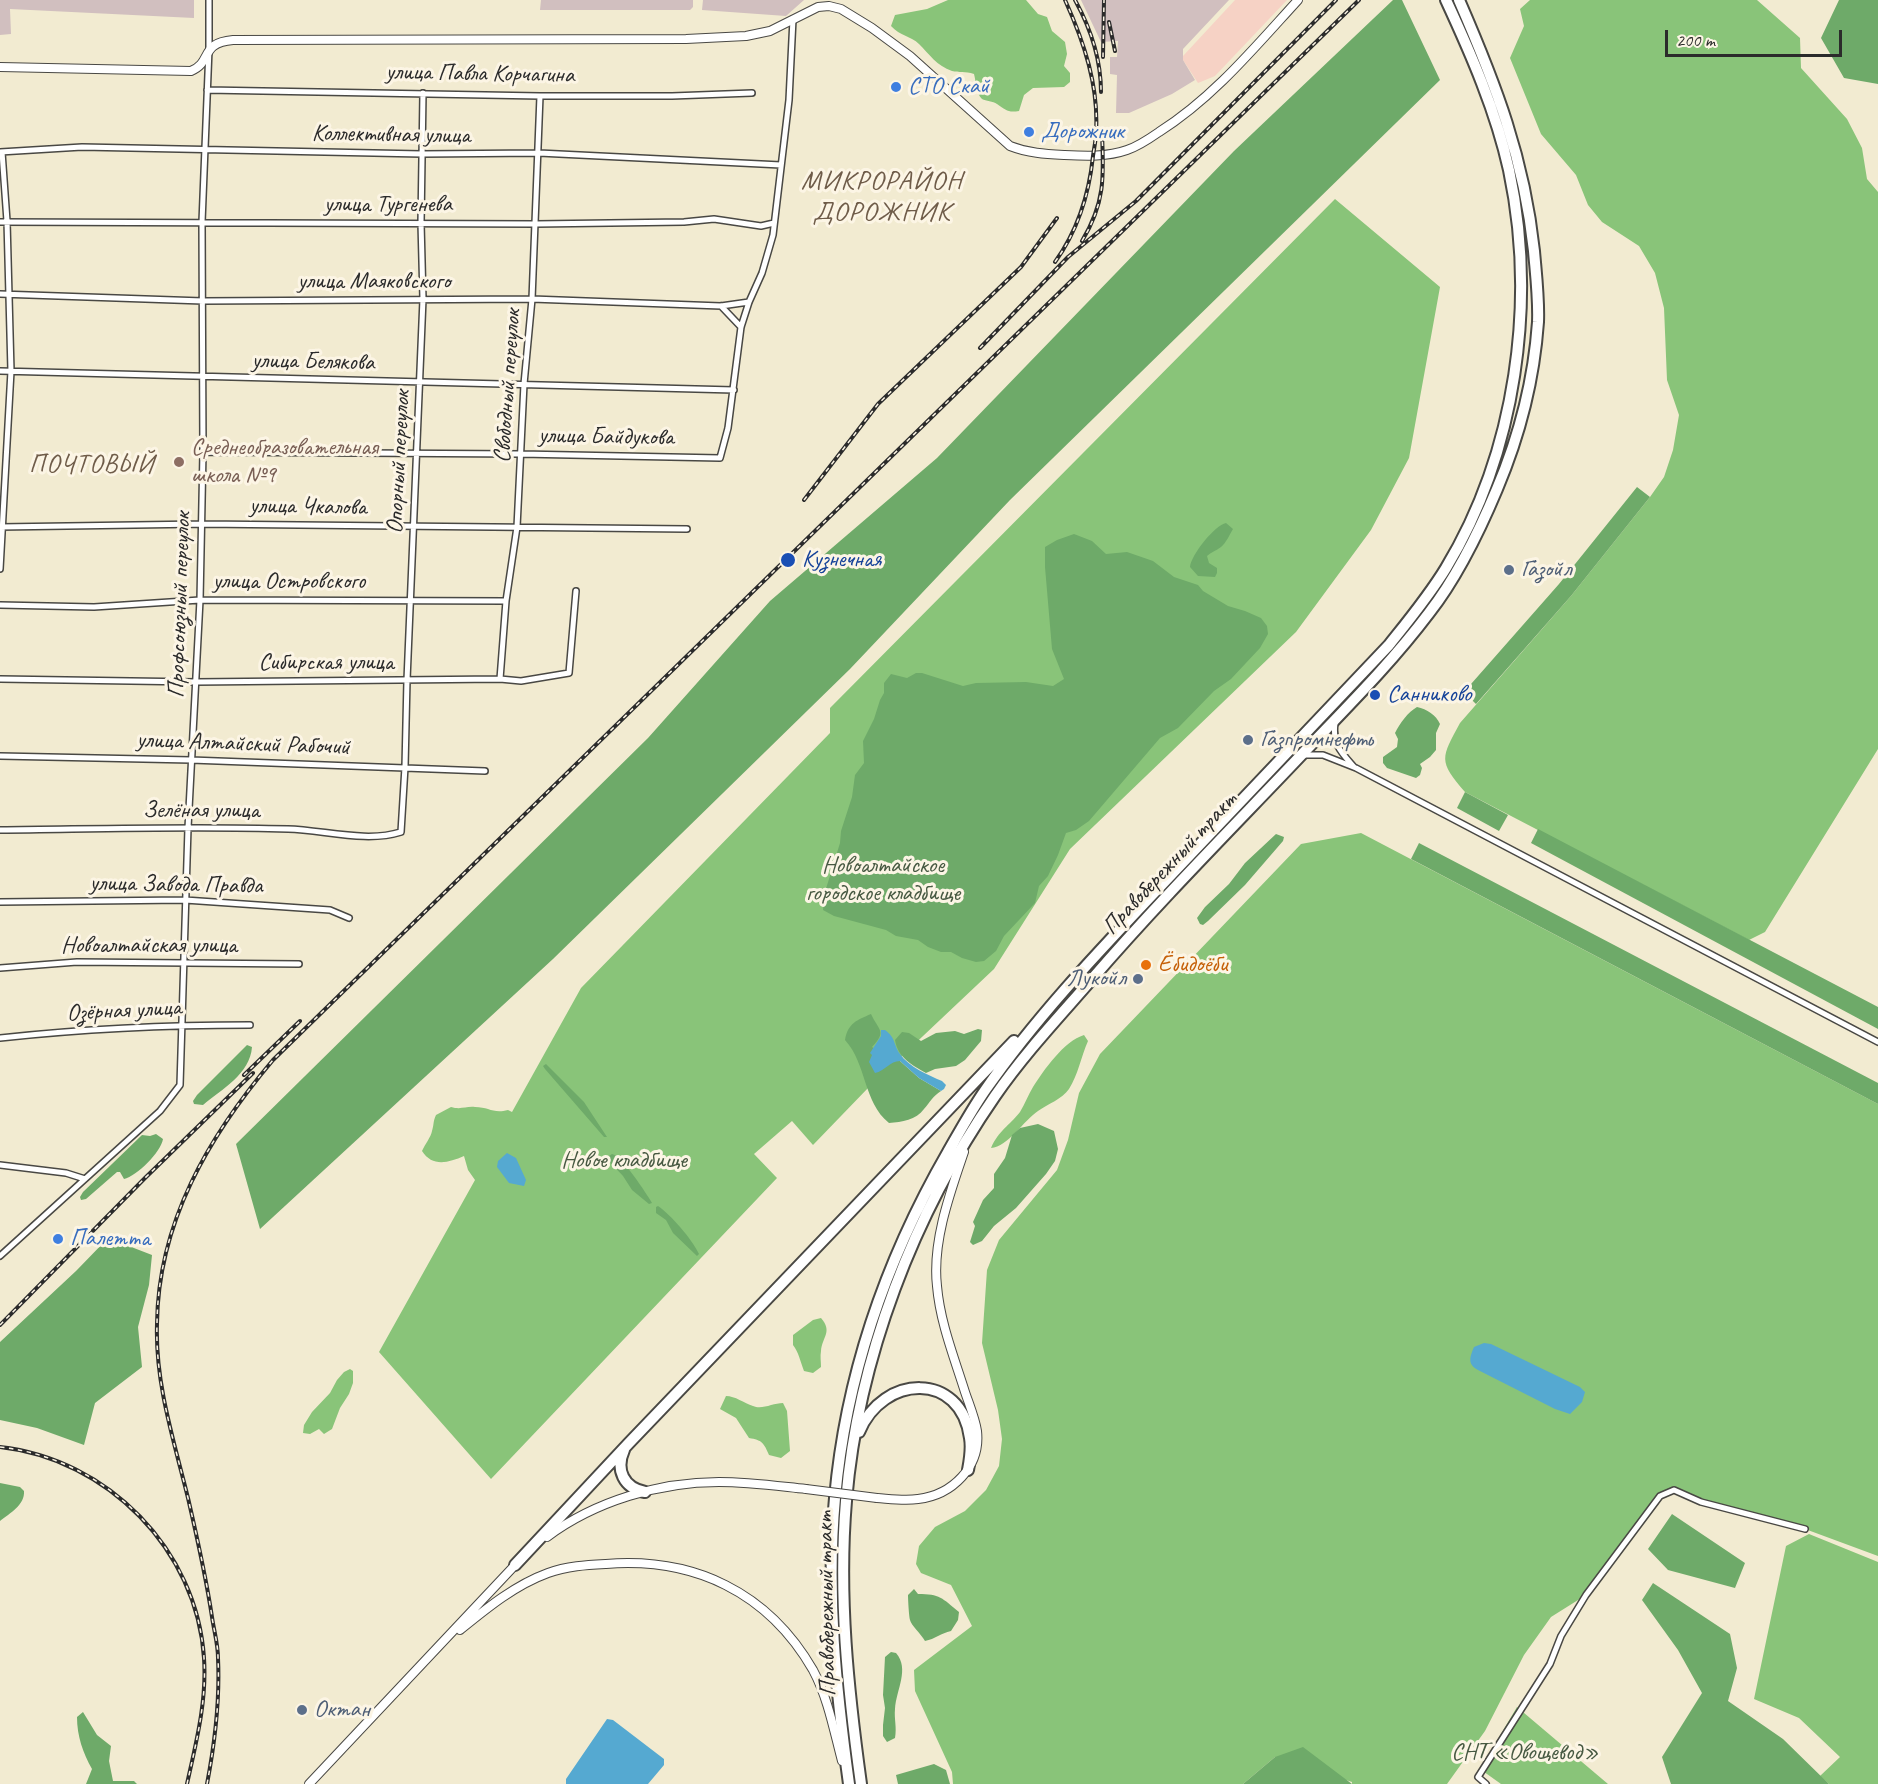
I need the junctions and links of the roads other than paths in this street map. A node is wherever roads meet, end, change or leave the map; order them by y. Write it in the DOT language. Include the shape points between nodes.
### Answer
graph roads {
  1 [pos="209,0"];
  2 [pos="1298,0"];
  3 [pos="1446,0"];
  4 [pos="1458,0"];
  5 [pos="793,19"];
  6 [pos="210,49"];
  7 [pos="0,67"];
  8 [pos="207,90"];
  9 [pos="423,93"];
  10 [pos="752,93"];
  11 [pos="540,96"];
  12 [pos="206,150"];
  13 [pos="1,152"];
  14 [pos="539,153"];
  15 [pos="422,154"];
  16 [pos="781,165"];
  17 [pos="7,221"];
  18 [pos="0,222"];
  19 [pos="202,222"];
  20 [pos="421,223"];
  21 [pos="774,223"];
  22 [pos="536,224"];
  23 [pos="9,293"];
  24 [pos="0,294"];
  25 [pos="423,299"];
  26 [pos="532,299"];
  27 [pos="203,301"];
  28 [pos="749,302"];
  29 [pos="721,306"];
  30 [pos="741,327"];
  31 [pos="0,371"];
  32 [pos="11,371"];
  33 [pos="203,377"];
  34 [pos="420,382"];
  35 [pos="524,384"];
  36 [pos="734,390"];
  37 [pos="1503,428"];
  38 [pos="1518,431"];
  39 [pos="203,452"];
  40 [pos="418,453"];
  41 [pos="521,454"];
  42 [pos="3,455"];
  43 [pos="202,524"];
  44 [pos="1,526"];
  45 [pos="414,526"];
  46 [pos="517,527"];
  47 [pos="687,529"];
  48 [pos="0,569"];
  49 [pos="576,591"];
  50 [pos="200,600"];
  51 [pos="410,601"];
  52 [pos="506,602"];
  53 [pos="0,605"];
  54 [pos="0,679"];
  55 [pos="500,679"];
  56 [pos="406,680"];
  57 [pos="196,682"];
  58 [pos="1336,718"];
  59 [pos="0,756"];
  60 [pos="1300,756"];
  61 [pos="191,760"];
  62 [pos="405,767"];
  63 [pos="1356,768"];
  64 [pos="485,771"];
  65 [pos="188,828"];
  66 [pos="0,830"];
  67 [pos="401,832"];
  68 [pos="185,900"];
  69 [pos="0,902"];
  70 [pos="349,918"];
  71 [pos="1095,957"];
  72 [pos="184,962"];
  73 [pos="299,964"];
  74 [pos="0,968"];
  75 [pos="182,1025"];
  76 [pos="250,1025"];
  77 [pos="0,1038"];
  78 [pos="1878,1042"];
  79 [pos="969,1139"];
  80 [pos="0,1165"];
  81 [pos="85,1179"];
  82 [pos="0,1256"];
  83 [pos="629,1443"];
  84 [pos="852,1449"];
  85 [pos="968,1470"];
  86 [pos="645,1492"];
  87 [pos="1805,1529"];
  88 [pos="515,1565"];
  89 [pos="440,1645"];
  90 [pos="309,1784"];
  91 [pos="848,1784"];
  92 [pos="861,1784"];
  93 [pos="1486,1784"];
  1 -- 6 [label="street, Профсоюзный переулок"];
  2 -- 5 [label="main road" via="1226,78 1176,122 1129,149 1085,156 1037,153 1010,146 910,56 841,9 825,5"];
  3 -- 37 [label="highway, Правобережный тракт" via="1500,136 1516,207 1520,318"];
  4 -- 38 [label="highway, Правобережный тракт" via="1511,133 1528,207 1538,319"];
  5 -- 6 [label="main road" via="770,31 698,39 233,40 217,42"];
  5 -- 16 [label="street"];
  6 -- 7 [label="main road" via="199,68 191,71"];
  6 -- 8 [label="street, Профсоюзный переулок"];
  8 -- 9 [label="street, улица Павла Корчагина"];
  8 -- 12 [label="street, Профсоюзный переулок"];
  9 -- 11 [label="street, улица Павла Корчагина"];
  9 -- 15 [label="street, Опорный переулок"];
  10 -- 11 [label="street, улица Павла Корчагина"];
  11 -- 14 [label="street, Свободный переулок"];
  12 -- 13 [label="street, Коллективная улица" via="82,147"];
  12 -- 15 [label="street, Коллективная улица"];
  12 -- 19 [label="street, Профсоюзный переулок"];
  13 -- 17 [label="street"];
  14 -- 15 [label="street, Коллективная улица"];
  14 -- 16 [label="street, Коллективная улица"];
  14 -- 22 [label="street, Свободный переулок"];
  15 -- 20 [label="street, Опорный переулок"];
  16 -- 21 [label="street"];
  17 -- 18 [label="street, улица Тургенева"];
  17 -- 19 [label="street, улица Тургенева"];
  17 -- 23 [label="street"];
  19 -- 20 [label="street, улица Тургенева"];
  19 -- 27 [label="street, Профсоюзный переулок"];
  20 -- 22 [label="street, улица Тургенева"];
  20 -- 25 [label="street, Опорный переулок"];
  21 -- 22 [label="street, улица Тургенева" via="761,226 714,219"];
  21 -- 28 [label="street" via="762,273"];
  22 -- 26 [label="street, Свободный переулок"];
  23 -- 24 [label="street, улица Маяковского"];
  23 -- 27 [label="street, улица Маяковского"];
  23 -- 32 [label="street"];
  25 -- 26 [label="street, улица Маяковского"];
  25 -- 27 [label="street, улица Маяковского"];
  25 -- 34 [label="street, Опорный переулок"];
  26 -- 29 [label="street, улица Маяковского"];
  26 -- 35 [label="street, Свободный переулок"];
  27 -- 33 [label="street, Профсоюзный переулок"];
  28 -- 29 [label="street, улица Маяковского"];
  28 -- 30 [label="street"];
  29 -- 30 [label="street"];
  30 -- 36 [label="street"];
  31 -- 32 [label="street, улица Белякова"];
  32 -- 33 [label="street, улица Белякова"];
  32 -- 42 [label="street"];
  33 -- 34 [label="street, улица Белякова"];
  33 -- 39 [label="street, Профсоюзный переулок"];
  34 -- 35 [label="street, улица Белякова"];
  34 -- 40 [label="street, Опорный переулок"];
  35 -- 36 [label="street, улица Белякова"];
  35 -- 41 [label="street, Свободный переулок"];
  36 -- 41 [label="street, улица Байдукова" via="720,458"];
  37 -- 38 [label="highway" via="1516,390 1525,325 1530,319 1533,326"];
  37 -- 71 [label="highway, Правобережный тракт" via="1461,540 1414,614"];
  38 -- 58 [label="highway, Правобережный тракт" via="1491,506 1447,587 1402,647"];
  39 -- 40 [label="street, улица Байдукова"];
  39 -- 43 [label="street, Профсоюзный переулок"];
  40 -- 41 [label="street, улица Байдукова"];
  40 -- 45 [label="street, Опорный переулок"];
  41 -- 46 [label="street, Свободный переулок"];
  42 -- 44 [label="street"];
  43 -- 44 [label="street, улица Чкалова"];
  43 -- 45 [label="street, улица Чкалова"];
  43 -- 50 [label="street, Профсоюзный переулок"];
  44 -- 48 [label="street"];
  45 -- 46 [label="street, улица Чкалова"];
  45 -- 51 [label="street, Опорный переулок"];
  46 -- 47 [label="street, улица Чкалова"];
  46 -- 52 [label="street, Свободный переулок"];
  49 -- 55 [label="street, Сибирская улица" via="569,673 521,681"];
  50 -- 51 [label="street, улица Островского"];
  50 -- 53 [label="street, улица Островского" via="94,607"];
  50 -- 57 [label="street, Профсоюзный переулок"];
  51 -- 52 [label="street, улица Островского"];
  51 -- 56 [label="street, Опорный переулок"];
  52 -- 55 [label="street, Свободный переулок"];
  54 -- 57 [label="street, Сибирская улица"];
  55 -- 56 [label="street, Сибирская улица"];
  56 -- 57 [label="street, Сибирская улица"];
  56 -- 62 [label="street, Опорный переулок"];
  57 -- 61 [label="street, Профсоюзный переулок"];
  58 -- 60 [label="highway, Правобережный тракт"];
  58 -- 63 [label="street" via="1334,741"];
  59 -- 61 [label="street, улица Алтайский Рабочий"];
  60 -- 63 [label="street" via="1323,755"];
  60 -- 79 [label="highway, Правобережный тракт" via="1104,965 1023,1059 993,1098"];
  61 -- 62 [label="street, улица Алтайский Рабочий"];
  61 -- 65 [label="street, Профсоюзный переулок"];
  62 -- 64 [label="street, улица Алтайский Рабочий"];
  62 -- 67 [label="street, Опорный переулок"];
  63 -- 78 [label="street"];
  65 -- 66 [label="street, Зелёная улица"];
  65 -- 67 [label="street, Зелёная улица" via="290,829 384,837"];
  65 -- 68 [label="street, Профсоюзный переулок"];
  68 -- 69 [label="street, улица Завода Правда"];
  68 -- 70 [label="street, улица Завода Правда" via="330,910"];
  68 -- 72 [label="street, Профсоюзный переулок"];
  71 -- 83 [label="highway"];
  71 -- 91 [label="highway, Правобережный тракт" via="1014,1051 958,1134 906,1231 862,1354 841,1447 832,1547 833,1646"];
  72 -- 73 [label="street, Новоалтайская улица"];
  72 -- 74 [label="street, Новоалтайская улица" via="76,962"];
  72 -- 75 [label="street, Профсоюзный переулок"];
  75 -- 76 [label="street, Озёрная улица"];
  75 -- 77 [label="street, Озёрная улица"];
  75 -- 81 [label="street, Профсоюзный переулок" via="177,1090 160,1112"];
  79 -- 84 [label="highway, Правобережный тракт" via="941,1187 898,1279 873,1357"];
  79 -- 85 [label="main road" via="949,1199 936,1269 939,1304 977,1433 975,1456"];
  80 -- 81 [label="street"];
  81 -- 82 [label="street"];
  83 -- 86 [label="highway" via="621,1460 623,1479"];
  83 -- 88 [label="highway"];
  84 -- 85 [label="highway" via="861,1427 884,1400 909,1388 930,1389 960,1410 970,1436"];
  84 -- 92 [label="highway, Правобережный тракт" via="843,1595"];
  85 -- 86 [label="main road, bridge" via="946,1491 918,1500 718,1482 681,1484"];
  86 -- 88 [label="main road" via="568,1522"];
  87 -- 93 [label="street" via="1701,1503 1674,1490 1660,1496 1586,1595 1561,1636 1551,1664 1478,1777"];
  88 -- 89 [label="main road"];
  89 -- 90 [label="main road"];
  89 -- 91 [label="main road" via="502,1597 548,1573 567,1568 649,1563 705,1575 758,1607 805,1657 828,1709"];
}
